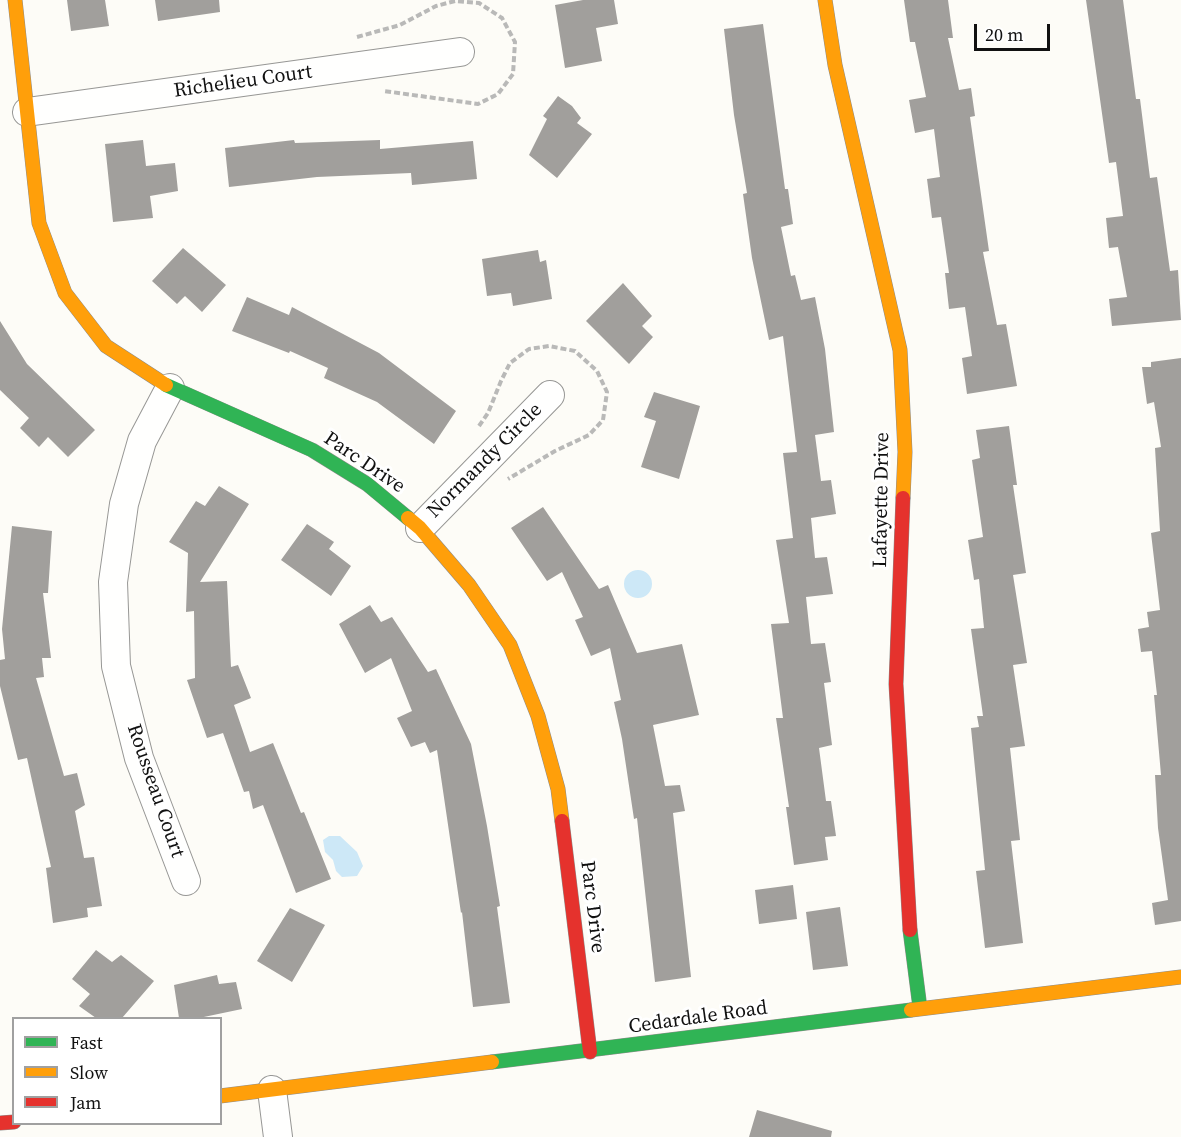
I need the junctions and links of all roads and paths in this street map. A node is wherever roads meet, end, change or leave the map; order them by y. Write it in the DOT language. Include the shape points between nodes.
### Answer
graph roads {
  1 [pos="15,0"];
  2 [pos="825,0"];
  3 [pos="460,52"];
  4 [pos="27,112"];
  5 [pos="170,388"];
  6 [pos="550,395"];
  7 [pos="420,528"];
  8 [pos="186,881"];
  9 [pos="1181,977"];
  10 [pos="920,1008"];
  11 [pos="590,1052"];
  12 [pos="272,1090"];
  13 [pos="222,1096"];
  14 [pos="278,1137"];
  1 -- 4 [label="street, Parc Drive"];
  2 -- 10 [label="street, Lafayette Drive" via="835,65 900,350 905,452 896,684 911,942"];
  3 -- 4 [label="street, Richelieu Court"];
  4 -- 5 [label="street, Parc Drive" via="39,223 65,293 106,346"];
  5 -- 7 [label="street, Parc Drive" via="312,450 367,484"];
  5 -- 8 [label="street, Rousseau Court" via="142,441 124,504 113,582 116,666 139,758"];
  6 -- 7 [label="street, Normandy Circle"];
  7 -- 11 [label="street, Parc Drive" via="468,585 510,645 538,716 558,789"];
  9 -- 10 [label="street, Cedardale Road"];
  10 -- 11 [label="street, Cedardale Road"];
  11 -- 12 [label="street, Cedardale Road"];
  12 -- 13 [label="street, Cedardale Road"];
  12 -- 14 [label="street"];
}
